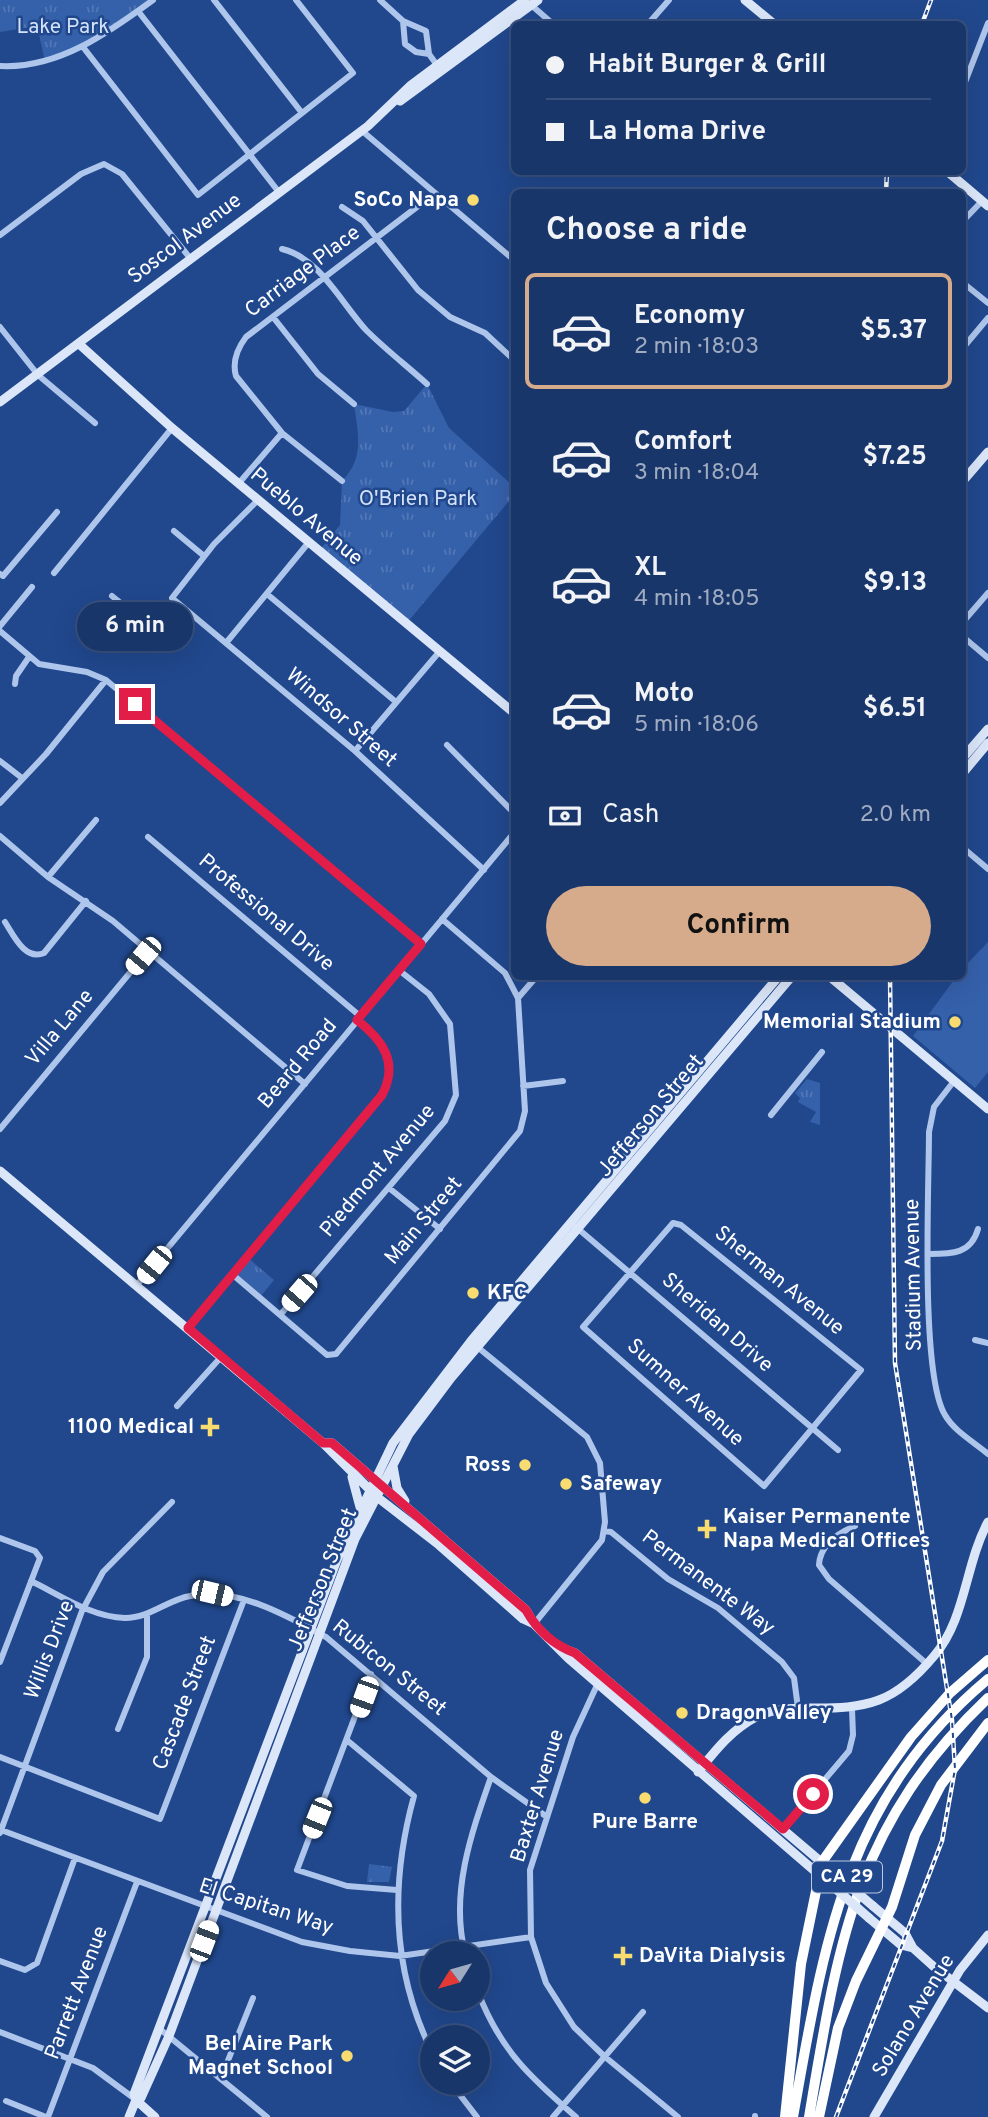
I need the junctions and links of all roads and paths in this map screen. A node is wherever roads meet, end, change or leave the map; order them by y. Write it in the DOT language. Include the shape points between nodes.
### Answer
graph roads {
  1 [pos="153,0"];
  2 [pos="214,0"];
  3 [pos="296,0"];
  4 [pos="380,0"];
  5 [pos="669,0"];
  6 [pos="745,0"];
  7 [pos="530,1"];
  8 [pos="138,11"];
  9 [pos="550,21"];
  10 [pos="651,21"];
  11 [pos="770,21"];
  12 [pos="403,22"];
  13 [pos="988,23"];
  14 [pos="83,47"];
  15 [pos="429,54"];
  16 [pos="0,66"];
  17 [pos="439,69"];
  18 [pos="966,80"];
  19 [pos="302,113"];
  20 [pos="361,130"];
  21 [pos="249,154"];
  22 [pos="952,175"];
  23 [pos="278,191"];
  24 [pos="434,194"];
  25 [pos="985,203"];
  26 [pos="342,207"];
  27 [pos="966,219"];
  28 [pos="0,235"];
  29 [pos="377,237"];
  30 [pos="282,248"];
  31 [pos="190,258"];
  32 [pos="511,258"];
  33 [pos="325,278"];
  34 [pos="966,285"];
  35 [pos="988,303"];
  36 [pos="273,317"];
  37 [pos="988,318"];
  38 [pos="0,327"];
  39 [pos="79,344"];
  40 [pos="966,344"];
  41 [pos="511,357"];
  42 [pos="38,375"];
  43 [pos="427,384"];
  44 [pos="0,402"];
  45 [pos="354,404"];
  46 [pos="95,423"];
  47 [pos="172,428"];
  48 [pos="282,433"];
  49 [pos="988,452"];
  50 [pos="966,477"];
  51 [pos="342,481"];
  52 [pos="239,483"];
  53 [pos="258,500"];
  54 [pos="57,512"];
  55 [pos="174,531"];
  56 [pos="309,542"];
  57 [pos="204,556"];
  58 [pos="54,573"];
  59 [pos="1,575"];
  60 [pos="33,587"];
  61 [pos="988,593"];
  62 [pos="267,594"];
  63 [pos="112,596"];
  64 [pos="174,599"];
  65 [pos="966,618"];
  66 [pos="0,626"];
  67 [pos="0,631"];
  68 [pos="966,639"];
  69 [pos="226,643"];
  70 [pos="440,651"];
  71 [pos="29,657"];
  72 [pos="988,658"];
  73 [pos="106,680"];
  74 [pos="15,684"];
  75 [pos="396,702"];
  76 [pos="511,710"];
  77 [pos="987,737"];
  78 [pos="447,745"];
  79 [pos="355,751"];
  80 [pos="966,755"];
  81 [pos="0,761"];
  82 [pos="966,768"];
  83 [pos="22,778"];
  84 [pos="0,803"];
  85 [pos="511,810"];
  86 [pos="96,820"];
  87 [pos="148,836"];
  88 [pos="1,837"];
  89 [pos="511,837"];
  90 [pos="966,851"];
  91 [pos="988,869"];
  92 [pos="484,870"];
  93 [pos="48,877"];
  94 [pos="86,901"];
  95 [pos="442,919"];
  96 [pos="5,922"];
  97 [pos="421,944"];
  98 [pos="148,950"];
  99 [pos="400,971"];
  100 [pos="534,980"];
  101 [pos="776,980"];
  102 [pos="789,980"];
  103 [pos="834,980"];
  104 [pos="518,998"];
  105 [pos="359,1018"];
  106 [pos="822,1052"];
  107 [pos="563,1081"];
  108 [pos="954,1081"];
  109 [pos="304,1084"];
  110 [pos="523,1086"];
  111 [pos="988,1109"];
  112 [pos="771,1115"];
  113 [pos="0,1129"];
  114 [pos="0,1171"];
  115 [pos="388,1188"];
  116 [pos="575,1226"];
  117 [pos="440,1229"];
  118 [pos="978,1229"];
  119 [pos="929,1254"];
  120 [pos="631,1271"];
  121 [pos="232,1274"];
  122 [pos="135,1286"];
  123 [pos="281,1314"];
  124 [pos="188,1328"];
  125 [pos="975,1340"];
  126 [pos="988,1343"];
  127 [pos="474,1344"];
  128 [pos="221,1357"];
  129 [pos="177,1406"];
  130 [pos="811,1428"];
  131 [pos="323,1443"];
  132 [pos="988,1443"];
  133 [pos="838,1450"];
  134 [pos="985,1452"];
  135 [pos="385,1458"];
  136 [pos="393,1465"];
  137 [pos="362,1467"];
  138 [pos="348,1469"];
  139 [pos="374,1478"];
  140 [pos="383,1485"];
  141 [pos="369,1490"];
  142 [pos="377,1497"];
  143 [pos="172,1502"];
  144 [pos="360,1507"];
  145 [pos="412,1512"];
  146 [pos="399,1513"];
  147 [pos="365,1518"];
  148 [pos="988,1522"];
  149 [pos="855,1526"];
  150 [pos="604,1531"];
  151 [pos="0,1538"];
  152 [pos="465,1563"];
  153 [pos="31,1581"];
  154 [pos="244,1600"];
  155 [pos="84,1607"];
  156 [pos="147,1615"];
  157 [pos="534,1624"];
  158 [pos="314,1630"];
  159 [pos="561,1648"];
  160 [pos="988,1660"];
  161 [pos="0,1662"];
  162 [pos="927,1664"];
  163 [pos="371,1674"];
  164 [pos="988,1679"];
  165 [pos="598,1683"];
  166 [pos="626,1696"];
  167 [pos="988,1698"];
  168 [pos="798,1708"];
  169 [pos="852,1709"];
  170 [pos="988,1723"];
  171 [pos="118,1729"];
  172 [pos="348,1741"];
  173 [pos="0,1757"];
  174 [pos="705,1764"];
  175 [pos="24,1767"];
  176 [pos="698,1772"];
  177 [pos="491,1777"];
  178 [pos="736,1805"];
  179 [pos="547,1817"];
  180 [pos="774,1821"];
  181 [pos="783,1829"];
  182 [pos="1,1832"];
  183 [pos="75,1858"];
  184 [pos="822,1862"];
  185 [pos="818,1874"];
  186 [pos="137,1882"];
  187 [pos="397,1890"];
  188 [pos="205,1907"];
  189 [pos="215,1911"];
  190 [pos="887,1917"];
  191 [pos="881,1928"];
  192 [pos="988,1935"];
  193 [pos="531,1937"];
  194 [pos="464,1941"];
  195 [pos="490,1946"];
  196 [pos="913,1948"];
  197 [pos="420,1954"];
  198 [pos="400,1956"];
  199 [pos="0,1961"];
  200 [pos="954,1981"];
  201 [pos="253,1998"];
  202 [pos="988,2008"];
  203 [pos="487,2011"];
  204 [pos="643,2012"];
  205 [pos="420,2028"];
  206 [pos="0,2032"];
  207 [pos="165,2033"];
  208 [pos="604,2056"];
  209 [pos="71,2059"];
  210 [pos="222,2078"];
  211 [pos="460,2095"];
  212 [pos="136,2100"];
  213 [pos="6,2101"];
  214 [pos="563,2105"];
  215 [pos="47,2117"];
  216 [pos="129,2117"];
  217 [pos="155,2117"];
  218 [pos="268,2117"];
  219 [pos="477,2117"];
  220 [pos="554,2117"];
  221 [pos="576,2117"];
  222 [pos="678,2117"];
  223 [pos="785,2117"];
  224 [pos="793,2117"];
  225 [pos="809,2117"];
  226 [pos="819,2117"];
  227 [pos="874,2117"];
  1 -- 8 [label="street"];
  2 -- 19 [label="street"];
  3 -- 19 [label="street" via="353,73"];
  4 -- 12 [label="street"];
  5 -- 10 [label="street"];
  6 -- 11 [label="main road"];
  7 -- 9 [label="street"];
  7 -- 17 [label="main road, Soscol Avenue"];
  8 -- 14 [label="street"];
  8 -- 21 [label="street"];
  12 -- 15 [label="street" via="426,31"];
  12 -- 15 [label="street" via="405,44"];
  13 -- 18 [label="street"];
  14 -- 16 [label="street" via="38,64"];
  14 -- 21 [label="street" via="198,195"];
  15 -- 17 [label="street"];
  17 -- 20 [label="main road, Soscol Avenue" via="411,85"];
  19 -- 21 [label="street"];
  20 -- 23 [label="main road, Soscol Avenue"];
  20 -- 24 [label="street"];
  21 -- 23 [label="street"];
  22 -- 25 [label="main road"];
  23 -- 31 [label="main road, Soscol Avenue"];
  24 -- 29 [label="street, Carriage Place"];
  24 -- 32 [label="street"];
  25 -- 27 [label="street"];
  26 -- 29 [label="street"];
  28 -- 31 [label="street" via="81,174 104,164 122,174"];
  29 -- 33 [label="street, Carriage Place"];
  29 -- 41 [label="street" via="418,290 450,317 485,333"];
  30 -- 33 [label="street" via="293,251"];
  31 -- 39 [label="main road, Soscol Avenue"];
  33 -- 36 [label="street, Carriage Place"];
  33 -- 43 [label="street" via="366,330"];
  34 -- 35 [label="street"];
  36 -- 45 [label="street" via="318,374"];
  36 -- 48 [label="street, Carriage Place" via="241,344 234,368 240,383"];
  37 -- 40 [label="street"];
  38 -- 42 [label="street"];
  39 -- 42 [label="main road, Soscol Avenue"];
  39 -- 47 [label="main road, Pueblo Avenue"];
  42 -- 44 [label="main road, Soscol Avenue"];
  42 -- 46 [label="street"];
  47 -- 52 [label="main road, Pueblo Avenue"];
  47 -- 58 [label="street"];
  48 -- 51 [label="street, Carriage Place"];
  48 -- 52 [label="street"];
  49 -- 50 [label="main road"];
  52 -- 53 [label="main road, Pueblo Avenue"];
  53 -- 56 [label="main road, Pueblo Avenue"];
  53 -- 57 [label="street"];
  54 -- 59 [label="street"];
  55 -- 57 [label="street"];
  56 -- 62 [label="street"];
  56 -- 70 [label="main road, Pueblo Avenue"];
  57 -- 64 [label="street"];
  60 -- 66 [label="street"];
  61 -- 65 [label="street"];
  62 -- 69 [label="street"];
  62 -- 75 [label="street"];
  63 -- 64 [label="street" via="150,627"];
  64 -- 69 [label="street, Windsor Street"];
  67 -- 71 [label="street"];
  68 -- 72 [label="street"];
  69 -- 79 [label="street, Windsor Street"];
  70 -- 75 [label="street"];
  70 -- 76 [label="main road, Pueblo Avenue"];
  71 -- 73 [label="street" via="46,667 87,671"];
  71 -- 74 [label="street"];
  73 -- 83 [label="street"];
  73 -- 97 [label="street"];
  75 -- 79 [label="street"];
  77 -- 80 [label="main road"];
  77 -- 82 [label="main road"];
  78 -- 85 [label="street"];
  79 -- 92 [label="street, Windsor Street"];
  81 -- 83 [label="street"];
  83 -- 84 [label="street"];
  86 -- 93 [label="street"];
  87 -- 105 [label="street, Professional Drive"];
  88 -- 93 [label="street"];
  89 -- 92 [label="street, Beard Road"];
  90 -- 91 [label="street"];
  92 -- 95 [label="street, Beard Road"];
  93 -- 94 [label="street"];
  94 -- 96 [label="street" via="38,955 21,946"];
  94 -- 98 [label="street"];
  95 -- 97 [label="street, Beard Road"];
  95 -- 104 [label="street" via="505,973"];
  97 -- 99 [label="street, Beard Road"];
  98 -- 109 [label="street"];
  98 -- 113 [label="street, Villa Lane"];
  99 -- 105 [label="street, Beard Road"];
  99 -- 115 [label="street, Piedmont Avenue" via="446,1014 453,1034 456,1096 444,1121"];
  100 -- 104 [label="street"];
  101 -- 116 [label="main road, Jefferson Street"];
  102 -- 116 [label="main road, Jefferson Street"];
  103 -- 108 [label="main road"];
  104 -- 110 [label="street, Main Street"];
  105 -- 109 [label="street, Beard Road"];
  105 -- 121 [label="street, Professional Drive" via="387,1053 390,1070 385,1090"];
  106 -- 112 [label="street"];
  107 -- 110 [label="street"];
  108 -- 111 [label="main road"];
  108 -- 119 [label="street, Stadium Avenue" via="930,1119"];
  109 -- 122 [label="street, Beard Road"];
  110 -- 117 [label="street, Main Street" via="520,1131"];
  114 -- 122 [label="main road"];
  115 -- 117 [label="street"];
  115 -- 123 [label="street, Piedmont Avenue"];
  116 -- 120 [label="street, Sheridan Drive"];
  116 -- 127 [label="main road, Jefferson Street"];
  117 -- 123 [label="street, Main Street" via="336,1354 327,1355"];
  118 -- 119 [label="street" via="965,1250"];
  119 -- 134 [label="street, Stadium Avenue" via="931,1348 944,1414"];
  120 -- 130 [label="street, Sheridan Drive"];
  120 -- 130 [label="street, Sherman Avenue" via="673,1223 681,1225 861,1370"];
  120 -- 130 [label="street, Sumner Avenue" via="583,1327 764,1486"];
  121 -- 123 [label="street, Main Street"];
  121 -- 124 [label="street, Professional Drive"];
  122 -- 124 [label="main road"];
  124 -- 128 [label="main road"];
  125 -- 126 [label="street"];
  127 -- 135 [label="main road, Jefferson Street" via="419,1406"];
  127 -- 136 [label="main road, Jefferson Street" via="420,1418"];
  127 -- 150 [label="street" via="593,1445 602,1476"];
  128 -- 129 [label="street"];
  128 -- 131 [label="main road"];
  130 -- 133 [label="street, Sheridan Drive"];
  131 -- 137 [label="main road" via="332,1443"];
  131 -- 138 [label="main road"];
  132 -- 134 [label="street"];
  135 -- 137 [label="main road"];
  135 -- 139 [label="main road, Jefferson Street"];
  136 -- 140 [label="main road, Jefferson Street"];
  136 -- 145 [label="main road" via="397,1488"];
  137 -- 139 [label="main road"];
  138 -- 141 [label="main road"];
  138 -- 144 [label="main road"];
  139 -- 140 [label="main road"];
  139 -- 141 [label="main road, Jefferson Street"];
  140 -- 142 [label="main road, Jefferson Street"];
  140 -- 145 [label="main road"];
  141 -- 142 [label="main road"];
  141 -- 144 [label="main road, Jefferson Street"];
  142 -- 146 [label="main road"];
  142 -- 147 [label="main road, Jefferson Street"];
  143 -- 155 [label="street, Willis Drive" via="103,1572"];
  144 -- 158 [label="main road, Jefferson Street"];
  145 -- 152 [label="main road"];
  146 -- 147 [label="main road" via="383,1509"];
  146 -- 152 [label="main road"];
  147 -- 158 [label="main road, Jefferson Street"];
  148 -- 162 [label="main road" via="949,1633"];
  149 -- 162 [label="street" via="833,1538 822,1551 819,1565 829,1579"];
  150 -- 157 [label="street" via="598,1548"];
  150 -- 168 [label="street, Permanente Way" via="671,1581 718,1608 782,1662 794,1678"];
  151 -- 153 [label="street" via="35,1551 40,1558"];
  152 -- 157 [label="main road" via="523,1619"];
  152 -- 157 [label="main road" via="526,1610"];
  153 -- 155 [label="street, Rubicon Street"];
  153 -- 161 [label="street"];
  154 -- 156 [label="street, Rubicon Street" via="212,1593 189,1596"];
  154 -- 158 [label="street, Rubicon Street"];
  154 -- 175 [label="street, Cascade Street" via="160,1819"];
  155 -- 156 [label="street, Rubicon Street" via="122,1618"];
  155 -- 175 [label="street, Willis Drive"];
  156 -- 171 [label="street" via="147,1657"];
  157 -- 159 [label="main road"];
  158 -- 163 [label="street, Rubicon Street"];
  158 -- 188 [label="main road, Jefferson Street"];
  158 -- 189 [label="main road, Jefferson Street"];
  159 -- 165 [label="main road"];
  159 -- 166 [label="main road" via="575,1653"];
  160 -- 184 [label="highway" via="950,1693 911,1737"];
  162 -- 169 [label="main road" via="894,1694"];
  163 -- 172 [label="street"];
  163 -- 177 [label="street, Rubicon Street"];
  164 -- 224 [label="highway, CA 29" via="920,1749 861,1844 828,1935"];
  165 -- 166 [label="main road"];
  165 -- 176 [label="main road"];
  165 -- 179 [label="street, Baxter Avenue"];
  166 -- 174 [label="main road"];
  167 -- 225 [label="highway, CA 29" via="932,1758 874,1850 835,1969"];
  168 -- 169 [label="main road"];
  168 -- 174 [label="main road" via="755,1717 730,1735"];
  169 -- 181 [label="street" via="849,1751"];
  170 -- 190 [label="highway" via="960,1756 926,1812"];
  172 -- 187 [label="street" via="414,1796 404,1830"];
  172 -- 187 [label="street" via="297,1870 347,1886"];
  173 -- 175 [label="street"];
  174 -- 176 [label="main road"];
  174 -- 180 [label="main road"];
  175 -- 182 [label="street, Willis Drive"];
  176 -- 178 [label="main road"];
  177 -- 179 [label="street, Rubicon Street"];
  177 -- 194 [label="street" via="462,1875"];
  178 -- 180 [label="main road"];
  178 -- 185 [label="main road"];
  179 -- 193 [label="street, Baxter Avenue" via="530,1870"];
  180 -- 181 [label="main road"];
  181 -- 184 [label="main road"];
  182 -- 183 [label="street, El Capitan Way"];
  183 -- 186 [label="street, El Capitan Way"];
  183 -- 199 [label="street" via="37,1964 21,1969"];
  184 -- 185 [label="highway"];
  184 -- 190 [label="main road, bridge"];
  185 -- 191 [label="main road, bridge"];
  185 -- 223 [label="highway" via="801,1964"];
  186 -- 188 [label="street, El Capitan Way"];
  186 -- 209 [label="street, Parrett Avenue"];
  187 -- 198 [label="street"];
  188 -- 189 [label="street, El Capitan Way"];
  188 -- 207 [label="main road, Jefferson Street"];
  189 -- 198 [label="street, El Capitan Way" via="302,1942"];
  189 -- 207 [label="main road, Jefferson Street"];
  190 -- 191 [label="highway"];
  190 -- 196 [label="main road" via="905,1933"];
  191 -- 196 [label="main road" via="901,1945"];
  191 -- 226 [label="highway" via="838,2028"];
  192 -- 200 [label="main road, Solano Avenue"];
  193 -- 195 [label="street, El Capitan Way"];
  193 -- 208 [label="street, Baxter Avenue" via="536,1960 558,2006"];
  196 -- 200 [label="main road"];
  197 -- 198 [label="street, El Capitan Way"];
  198 -- 205 [label="street"];
  200 -- 202 [label="main road"];
  200 -- 227 [label="main road, Solano Avenue"];
  201 -- 210 [label="street"];
  203 -- 214 [label="street" via="503,2045 525,2073"];
  204 -- 208 [label="street"];
  206 -- 209 [label="street"];
  207 -- 210 [label="street"];
  207 -- 212 [label="main road, Jefferson Street" via="134,2094"];
  208 -- 214 [label="street"];
  208 -- 222 [label="street, Baxter Avenue"];
  209 -- 212 [label="street" via="103,2074"];
  209 -- 215 [label="street, Parrett Avenue"];
  210 -- 218 [label="street"];
  211 -- 219 [label="street"];
  212 -- 216 [label="main road, Jefferson Street"];
  212 -- 217 [label="main road"];
  213 -- 215 [label="street"];
  214 -- 220 [label="street"];
  214 -- 221 [label="street"];
}
